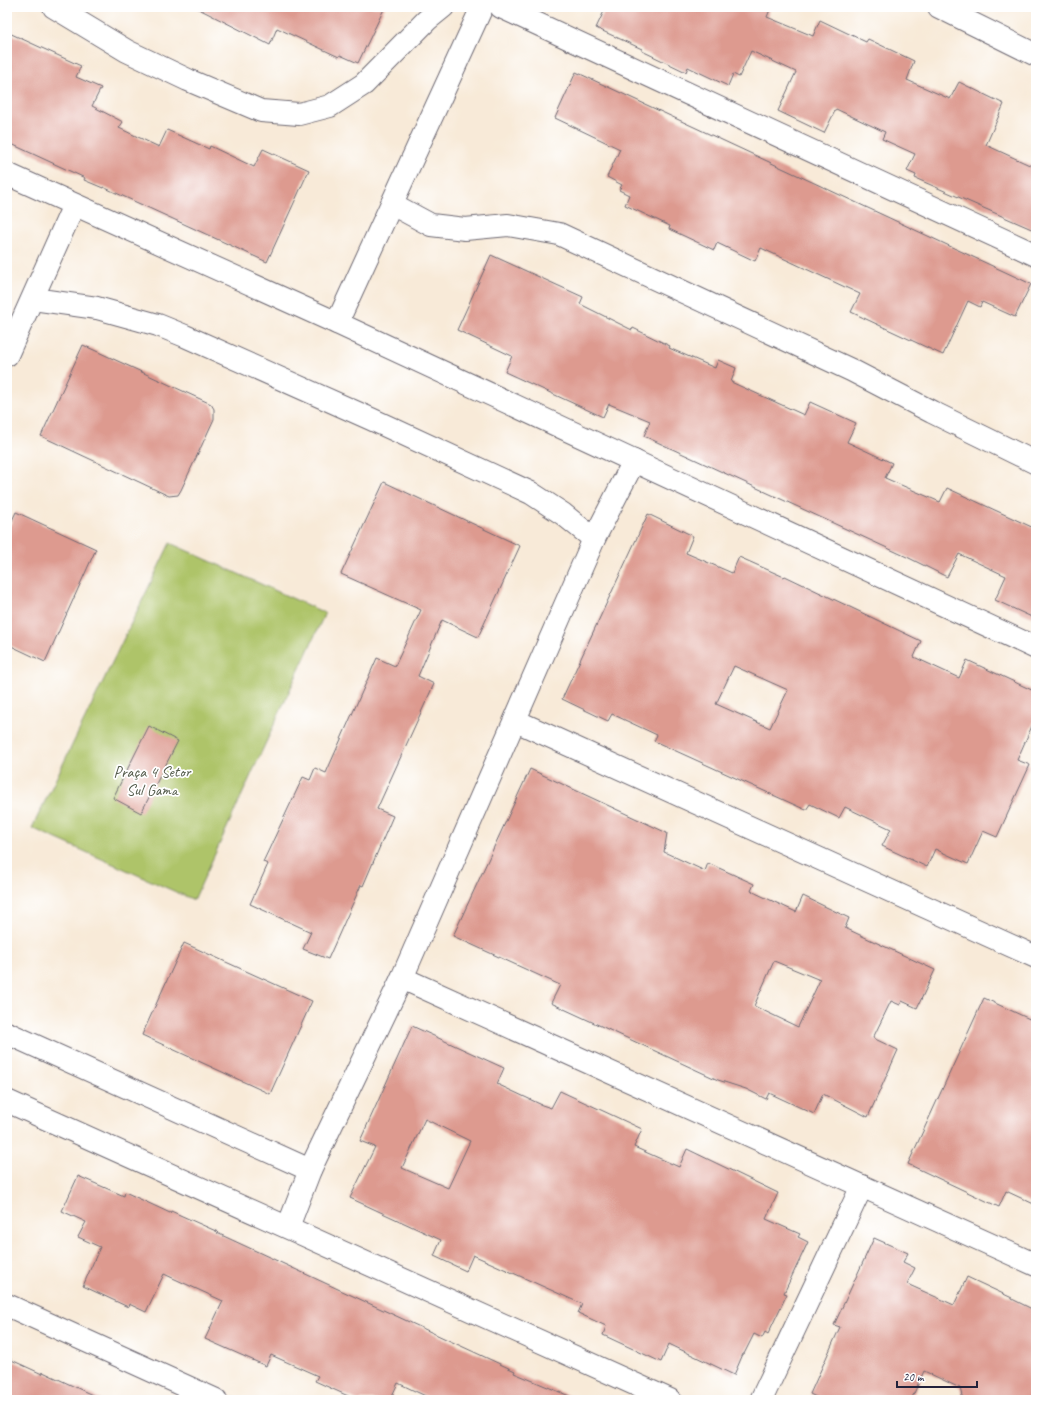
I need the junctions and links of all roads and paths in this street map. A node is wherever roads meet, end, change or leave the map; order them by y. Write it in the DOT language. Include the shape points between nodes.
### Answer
graph roads {
  1 [pos="54,7"];
  2 [pos="443,7"];
  3 [pos="482,7"];
  4 [pos="501,7"];
  5 [pos="939,7"];
  6 [pos="1036,55"];
  7 [pos="7,174"];
  8 [pos="392,204"];
  9 [pos="74,205"];
  10 [pos="1036,255"];
  11 [pos="33,299"];
  12 [pos="337,323"];
  13 [pos="7,355"];
  14 [pos="634,461"];
  15 [pos="1036,463"];
  16 [pos="594,539"];
  17 [pos="1036,648"];
  18 [pos="516,721"];
  19 [pos="1036,957"];
  20 [pos="402,978"];
  21 [pos="7,1033"];
  22 [pos="7,1101"];
  23 [pos="310,1170"];
  24 [pos="862,1186"];
  25 [pos="288,1226"];
  26 [pos="1036,1264"];
  27 [pos="7,1304"];
  28 [pos="216,1400"];
  29 [pos="670,1400"];
  30 [pos="761,1400"];
  1 -- 2 [label="street" via="127,51 188,80 262,111 299,114 330,106 364,84"];
  3 -- 8 [label="street"];
  4 -- 10 [label="street"];
  5 -- 6 [label="street"];
  7 -- 9 [label="street"];
  8 -- 12 [label="street"];
  8 -- 15 [label="street" via="431,224 465,229 508,225 559,234 851,370"];
  9 -- 11 [label="street"];
  9 -- 12 [label="street"];
  11 -- 13 [label="street"];
  11 -- 16 [label="street" via="97,308 158,325 185,336 531,493"];
  12 -- 14 [label="street"];
  14 -- 16 [label="street"];
  14 -- 17 [label="street"];
  16 -- 18 [label="street"];
  18 -- 19 [label="street"];
  18 -- 20 [label="street"];
  20 -- 23 [label="street"];
  20 -- 24 [label="street"];
  21 -- 23 [label="street"];
  22 -- 25 [label="street"];
  23 -- 25 [label="street"];
  24 -- 26 [label="street"];
  24 -- 30 [label="street"];
  25 -- 29 [label="street"];
  27 -- 28 [label="street"];
}
